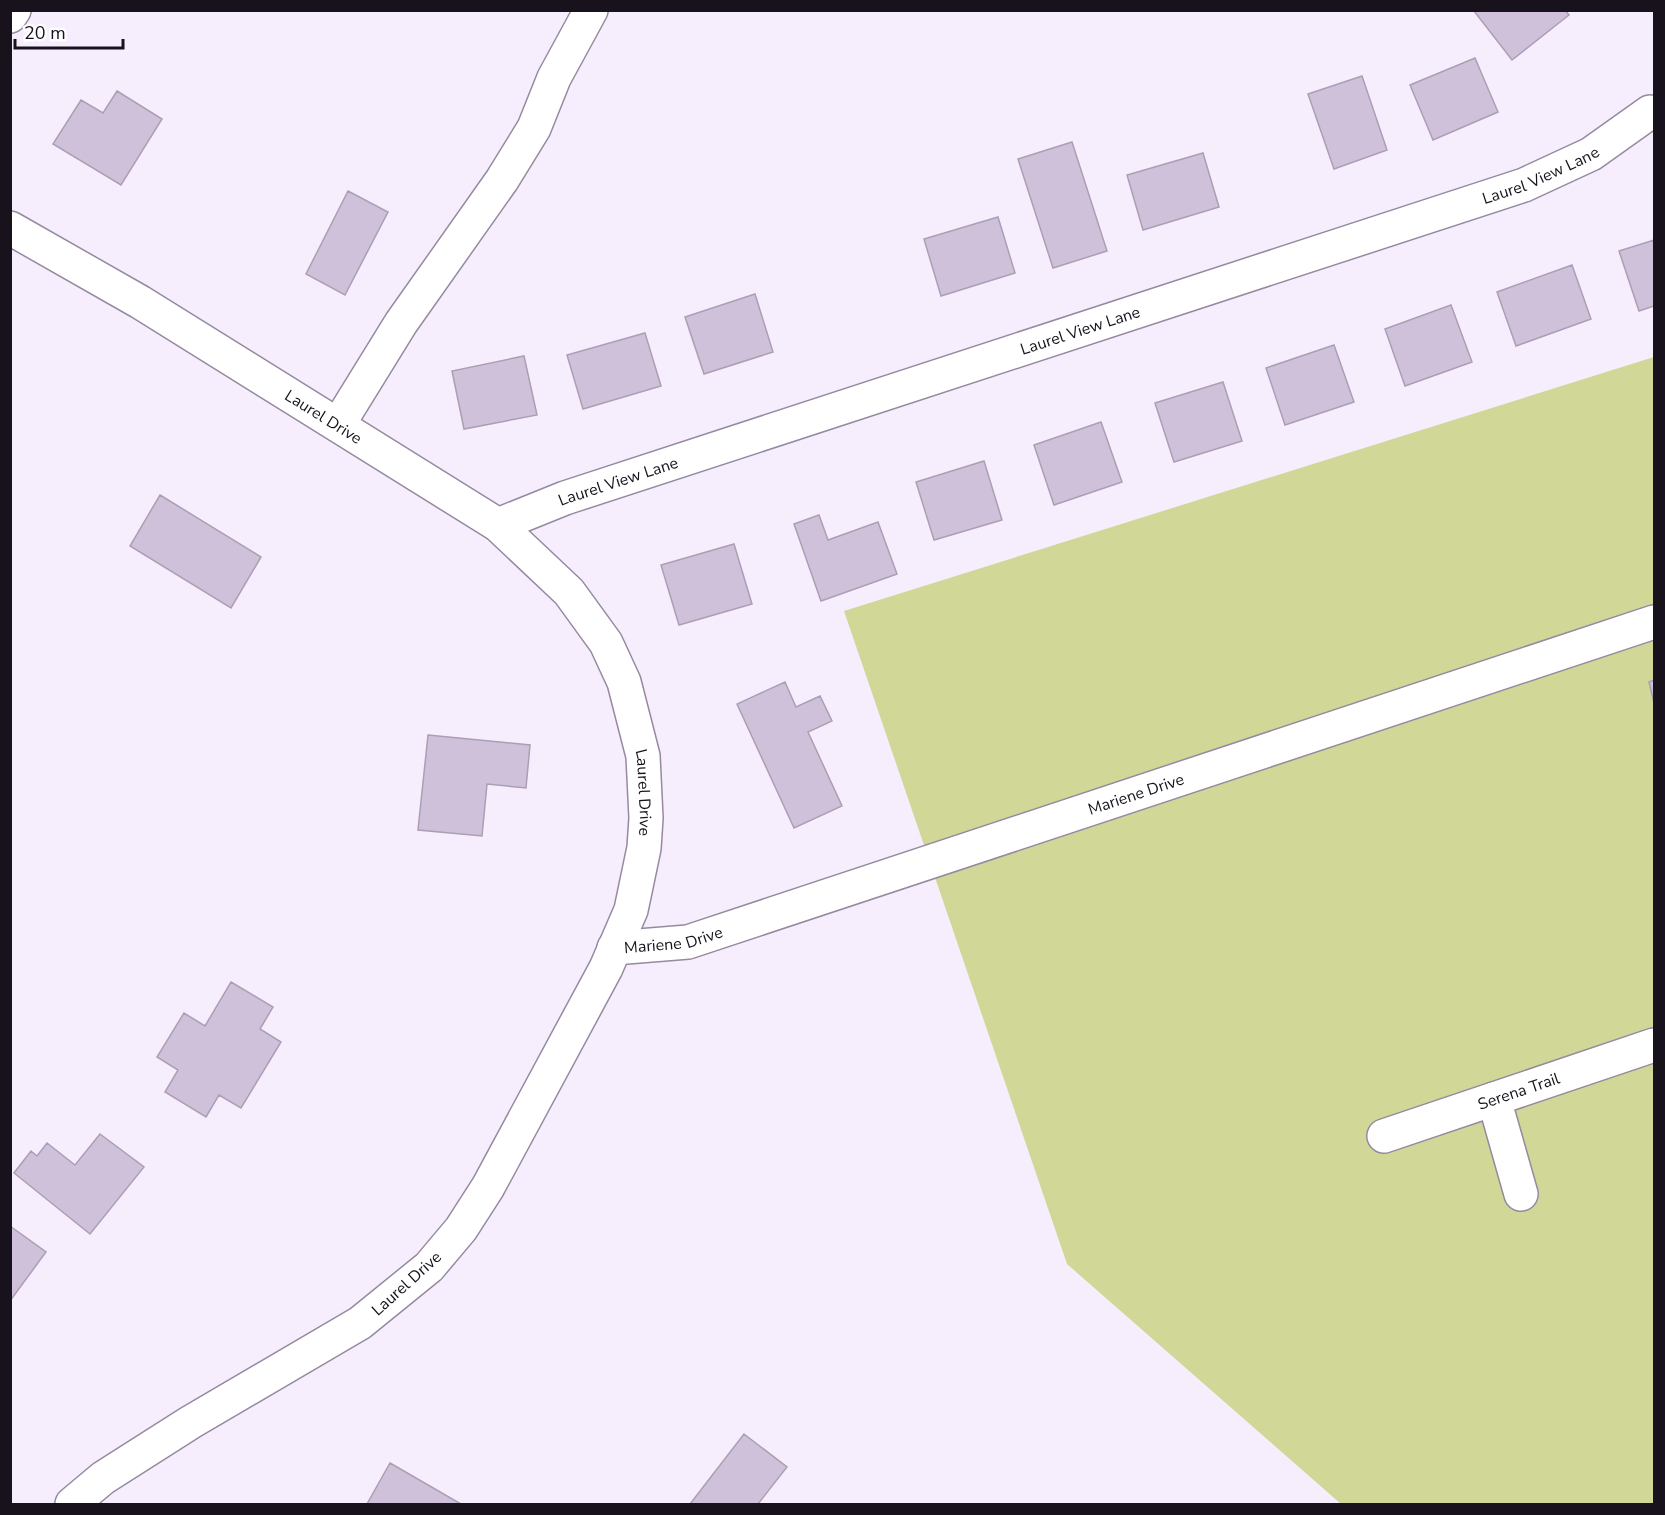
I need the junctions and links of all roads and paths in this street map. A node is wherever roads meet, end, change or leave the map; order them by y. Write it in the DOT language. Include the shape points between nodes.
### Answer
graph roads {
  1 [pos="14,10"];
  2 [pos="591,10"];
  3 [pos="10,15"];
  4 [pos="1650,112"];
  5 [pos="10,228"];
  6 [pos="338,425"];
  7 [pos="498,525"];
  8 [pos="1654,622"];
  9 [pos="614,948"];
  10 [pos="1654,1046"];
  11 [pos="1494,1099"];
  12 [pos="1384,1136"];
  13 [pos="1521,1194"];
  14 [pos="72,1504"];
  1 -- 3 [label="street"];
  2 -- 6 [label="street" via="554,78 534,128 401,323"];
  4 -- 7 [label="street, Laurel View Lane" via="1591,154 1524,185 565,498"];
  5 -- 6 [label="street, Laurel Drive" via="140,302"];
  6 -- 7 [label="street, Laurel Drive"];
  7 -- 9 [label="street, Laurel Drive" via="581,606 611,653 636,722 643,756 644,848 631,910"];
  8 -- 9 [label="street, Mariene Drive" via="688,942"];
  9 -- 14 [label="street, Laurel Drive" via="488,1187 429,1267 360,1323 191,1422"];
  10 -- 11 [label="street, Serena Trail"];
  11 -- 12 [label="street, Serena Trail"];
  11 -- 13 [label="street"];
}
